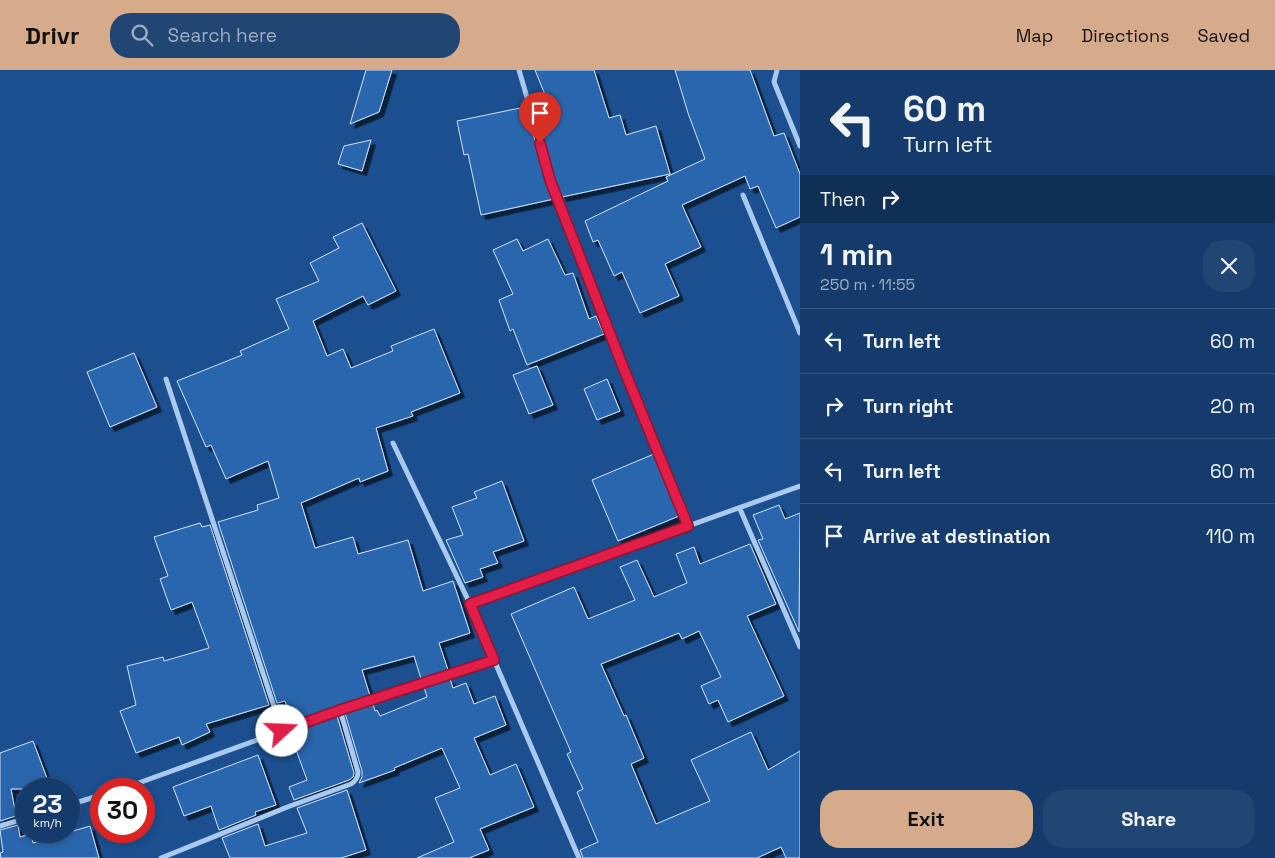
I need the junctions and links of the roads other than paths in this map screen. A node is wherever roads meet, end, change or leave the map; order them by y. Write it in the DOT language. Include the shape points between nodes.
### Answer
graph roads {
  1 [pos="519,70"];
  2 [pos="777,70"];
  3 [pos="800,146"];
  4 [pos="743,195"];
  5 [pos="800,333"];
  6 [pos="166,379"];
  7 [pos="393,443"];
  8 [pos="800,486"];
  9 [pos="740,508"];
  10 [pos="688,526"];
  11 [pos="470,604"];
  12 [pos="800,647"];
  13 [pos="494,660"];
  14 [pos="340,710"];
  15 [pos="282,731"];
  16 [pos="152,778"];
  17 [pos="15,821"];
  18 [pos="0,826"];
  19 [pos="161,858"];
  20 [pos="579,858"];
  1 -- 10 [label="street" via="550,180"];
  2 -- 3 [label="street" via="774,82"];
  4 -- 5 [label="street"];
  6 -- 15 [label="street"];
  7 -- 11 [label="street"];
  8 -- 9 [label="street"];
  9 -- 10 [label="street"];
  9 -- 12 [label="street"];
  10 -- 11 [label="street"];
  11 -- 13 [label="street"];
  13 -- 14 [label="street"];
  13 -- 20 [label="street"];
  14 -- 15 [label="street"];
  14 -- 19 [label="street" via="358,772 355,781"];
  15 -- 16 [label="street"];
  17 -- 18 [label="street"];
}
